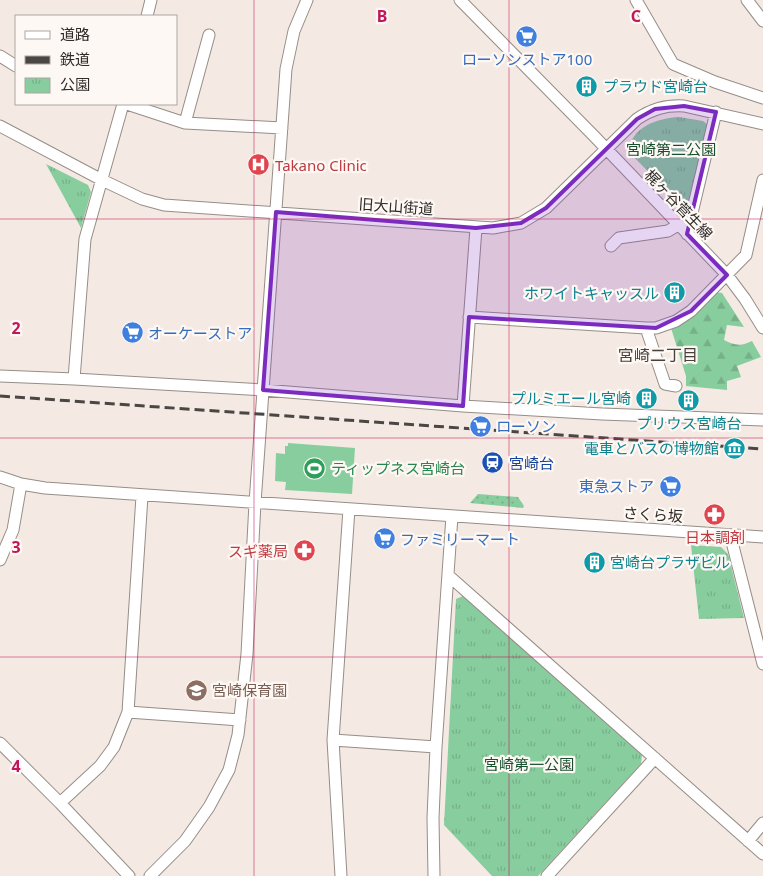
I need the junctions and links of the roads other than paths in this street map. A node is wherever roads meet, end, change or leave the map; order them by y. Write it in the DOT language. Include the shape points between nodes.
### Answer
graph roads {
  1 [pos="151,0"];
  2 [pos="306,0"];
  3 [pos="460,0"];
  4 [pos="636,0"];
  5 [pos="747,0"];
  6 [pos="147,15"];
  7 [pos="763,21"];
  8 [pos="209,35"];
  9 [pos="0,56"];
  10 [pos="15,65"];
  11 [pos="763,98"];
  12 [pos="123,105"];
  13 [pos="130,105"];
  14 [pos="716,112"];
  15 [pos="185,122"];
  16 [pos="763,124"];
  17 [pos="0,126"];
  18 [pos="282,128"];
  19 [pos="606,149"];
  20 [pos="102,180"];
  21 [pos="763,180"];
  22 [pos="276,212"];
  23 [pos="678,225"];
  24 [pos="476,228"];
  25 [pos="687,234"];
  26 [pos="611,246"];
  27 [pos="727,275"];
  28 [pos="470,317"];
  29 [pos="646,328"];
  30 [pos="763,328"];
  31 [pos="0,376"];
  32 [pos="74,379"];
  33 [pos="676,386"];
  34 [pos="263,390"];
  35 [pos="463,406"];
  36 [pos="763,420"];
  37 [pos="0,477"];
  38 [pos="21,484"];
  39 [pos="142,496"];
  40 [pos="256,503"];
  41 [pos="349,509"];
  42 [pos="452,516"];
  43 [pos="734,535"];
  44 [pos="763,537"];
  45 [pos="0,560"];
  46 [pos="449,576"];
  47 [pos="763,664"];
  48 [pos="128,712"];
  49 [pos="240,720"];
  50 [pos="334,740"];
  51 [pos="0,743"];
  52 [pos="436,747"];
  53 [pos="655,758"];
  54 [pos="60,803"];
  55 [pos="763,824"];
  56 [pos="748,841"];
  57 [pos="763,854"];
  58 [pos="129,876"];
  59 [pos="150,876"];
  60 [pos="341,876"];
  61 [pos="434,876"];
  62 [pos="547,876"];
  1 -- 6 [label="street"];
  2 -- 18 [label="street" via="294,31 286,69"];
  3 -- 19 [label="street, 梶ヶ谷菅生線"];
  4 -- 11 [label="street" via="673,64"];
  5 -- 7 [label="street"];
  8 -- 15 [label="street"];
  9 -- 10 [label="street"];
  12 -- 20 [label="street"];
  13 -- 15 [label="street"];
  14 -- 16 [label="street, 旧大山街道"];
  14 -- 19 [label="street, 旧大山街道" via="672,105 655,109 637,120"];
  14 -- 25 [label="street"];
  15 -- 18 [label="street"];
  17 -- 20 [label="street, 旧大山街道"];
  18 -- 22 [label="street"];
  19 -- 23 [label="street, 梶ヶ谷菅生線"];
  19 -- 24 [label="street, 旧大山街道" via="534,216 504,228"];
  20 -- 22 [label="street, 旧大山街道" via="142,200 164,205"];
  20 -- 32 [label="street" via="85,239"];
  21 -- 27 [label="street" via="746,255"];
  22 -- 24 [label="street, 旧大山街道"];
  22 -- 34 [label="street"];
  23 -- 25 [label="street, 梶ヶ谷菅生線"];
  23 -- 26 [label="street" via="668,230 619,238"];
  24 -- 28 [label="street"];
  25 -- 27 [label="street, 梶ヶ谷菅生線"];
  27 -- 29 [label="street" via="676,322"];
  27 -- 30 [label="street, 梶ヶ谷菅生線"];
  28 -- 29 [label="street"];
  28 -- 35 [label="street"];
  29 -- 33 [label="street" via="665,384"];
  31 -- 32 [label="street"];
  32 -- 34 [label="street"];
  34 -- 35 [label="street"];
  34 -- 40 [label="street"];
  35 -- 36 [label="street"];
  37 -- 38 [label="street, さくら坂"];
  38 -- 39 [label="street, さくら坂"];
  38 -- 45 [label="street" via="13,530"];
  39 -- 40 [label="street, さくら坂"];
  39 -- 48 [label="street"];
  40 -- 41 [label="street, さくら坂"];
  40 -- 49 [label="street"];
  41 -- 42 [label="street, さくら坂"];
  41 -- 50 [label="street"];
  42 -- 43 [label="street, さくら坂"];
  42 -- 46 [label="street"];
  43 -- 44 [label="street, さくら坂"];
  43 -- 47 [label="street" via="733,546"];
  46 -- 52 [label="street"];
  46 -- 53 [label="street"];
  48 -- 49 [label="street"];
  48 -- 54 [label="street" via="114,747 100,766"];
  49 -- 59 [label="street" via="229,770 209,807 185,841"];
  50 -- 52 [label="street"];
  50 -- 60 [label="street"];
  51 -- 54 [label="street"];
  52 -- 61 [label="street"];
  53 -- 56 [label="street"];
  53 -- 62 [label="street"];
  54 -- 58 [label="street"];
  55 -- 56 [label="street"];
  56 -- 57 [label="street"];
}
